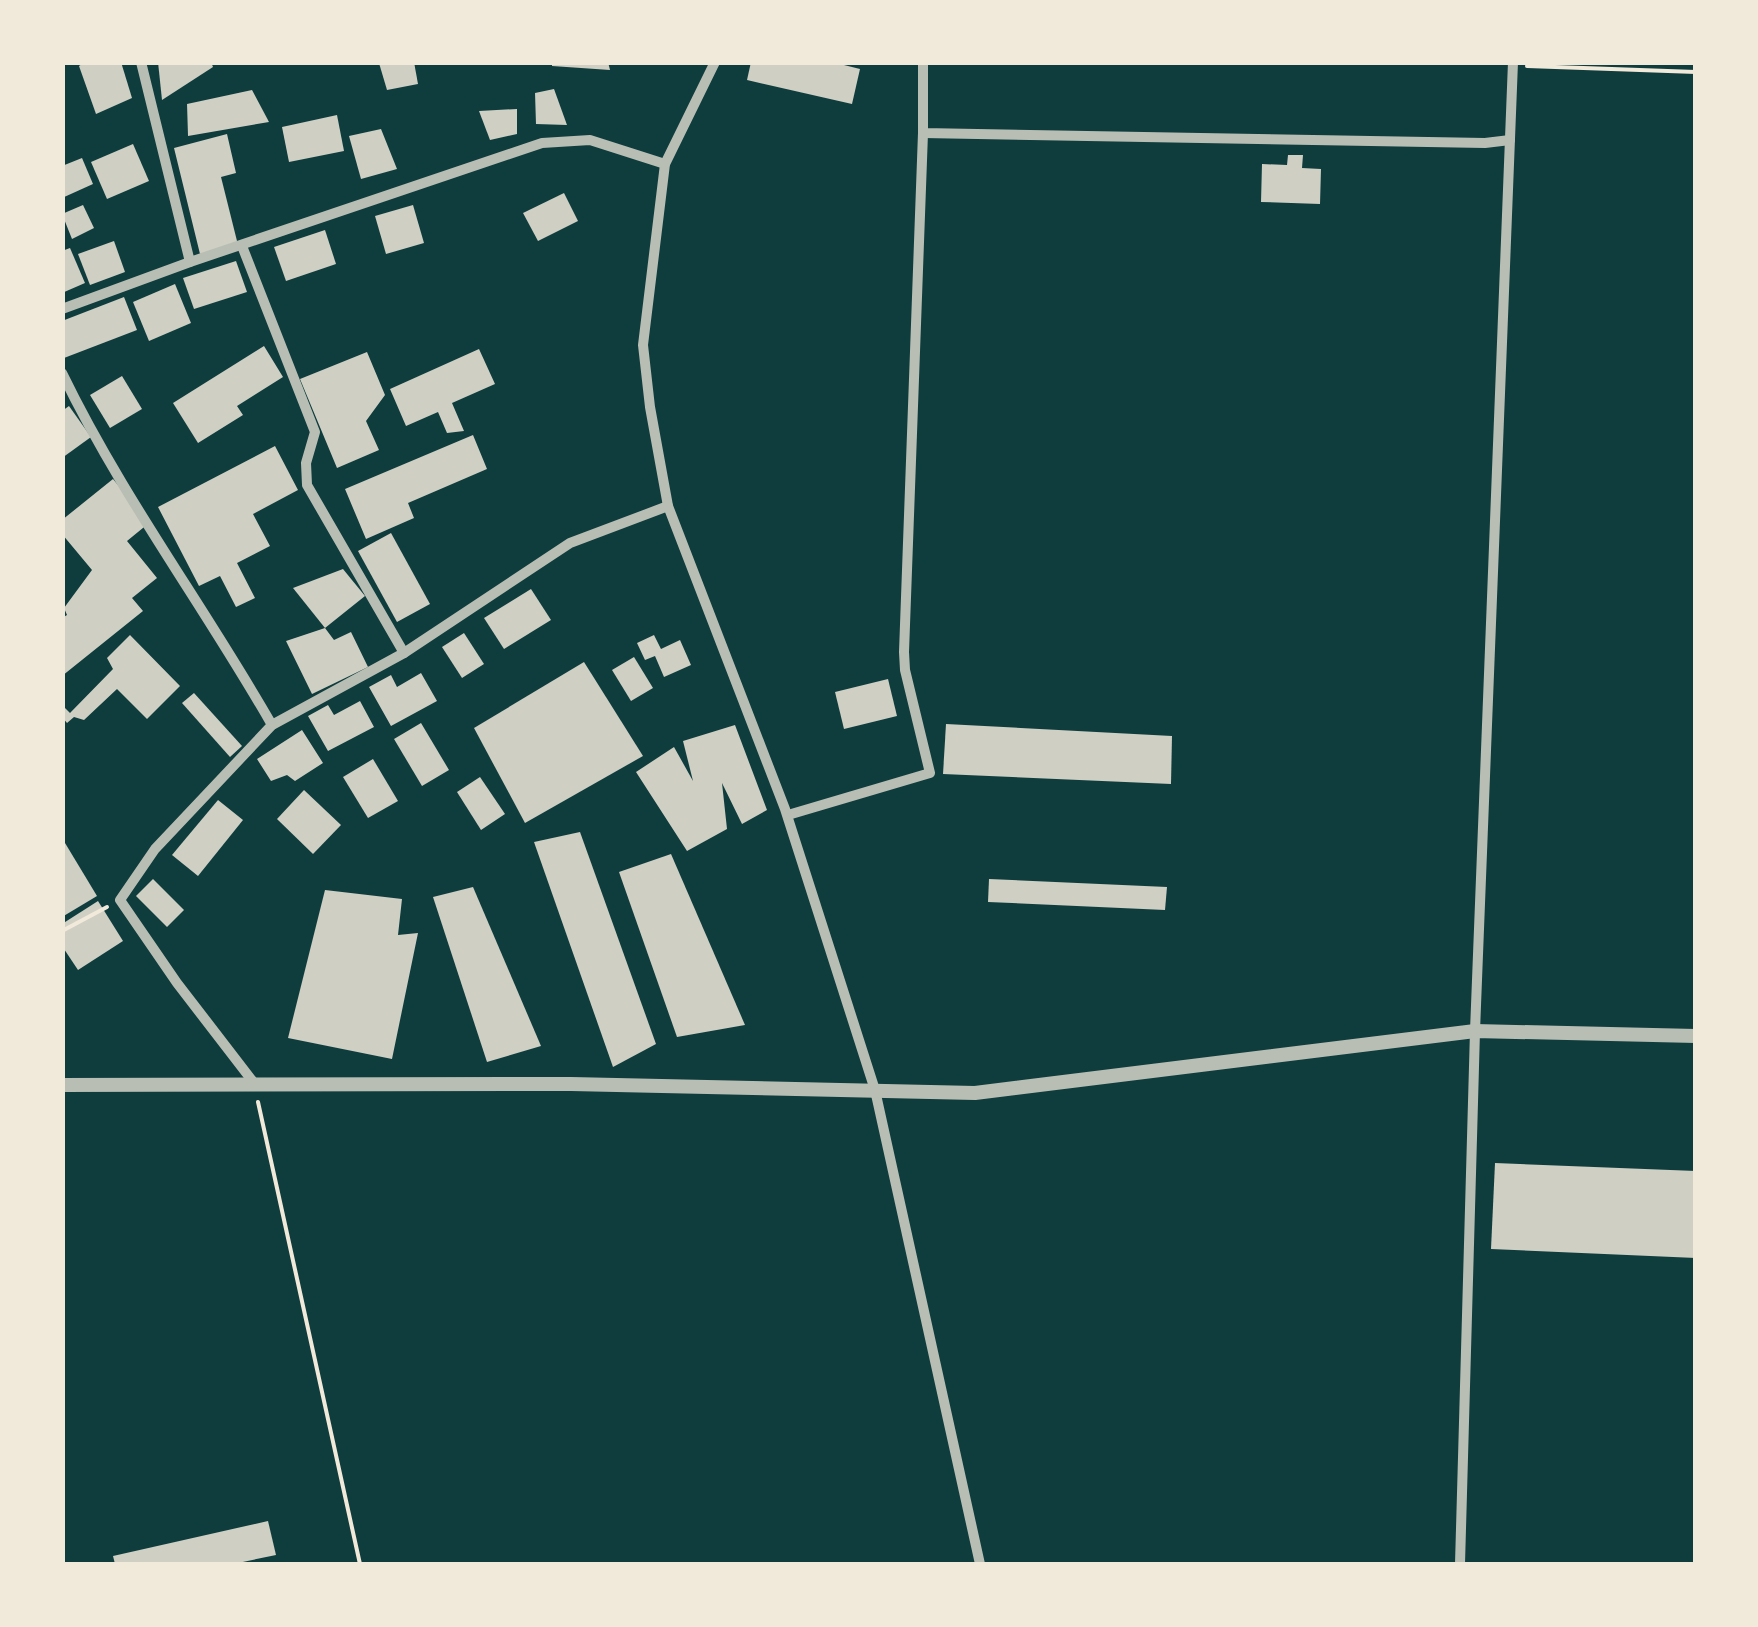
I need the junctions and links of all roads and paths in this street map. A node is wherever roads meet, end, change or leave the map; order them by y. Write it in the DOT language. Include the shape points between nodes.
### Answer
graph roads {
  1 [pos="141,62"];
  2 [pos="715,62"];
  3 [pos="923,62"];
  4 [pos="1512,64"];
  5 [pos="1696,72"];
  6 [pos="923,133"];
  7 [pos="1510,140"];
  8 [pos="665,164"];
  9 [pos="242,246"];
  10 [pos="190,262"];
  11 [pos="62,310"];
  12 [pos="62,373"];
  13 [pos="668,506"];
  14 [pos="404,654"];
  15 [pos="272,725"];
  16 [pos="788,816"];
  17 [pos="120,900"];
  18 [pos="62,932"];
  19 [pos="1475,1031"];
  20 [pos="1696,1036"];
  21 [pos="254,1083"];
  22 [pos="62,1085"];
  23 [pos="875,1090"];
  24 [pos="360,1564"];
  25 [pos="980,1564"];
  26 [pos="1460,1564"];
  1 -- 10 [label="street"];
  2 -- 8 [label="street"];
  3 -- 6 [label="street"];
  4 -- 5 [label="path"];
  4 -- 7 [label="street"];
  6 -- 7 [label="street"];
  6 -- 16 [label="street" via="904,652 930,773"];
  7 -- 19 [label="street"];
  8 -- 9 [label="street" via="590,140 542,143"];
  8 -- 13 [label="street" via="643,345"];
  9 -- 10 [label="street"];
  9 -- 14 [label="street" via="315,432 307,485"];
  10 -- 11 [label="street"];
  12 -- 15 [label="street" via="103,455"];
  13 -- 14 [label="street" via="570,542"];
  13 -- 16 [label="street"];
  14 -- 15 [label="street"];
  15 -- 17 [label="street" via="155,849"];
  16 -- 23 [label="street"];
  17 -- 18 [label="path"];
  17 -- 21 [label="street"];
  19 -- 20 [label="street"];
  19 -- 23 [label="street" via="975,1093"];
  19 -- 26 [label="street"];
  21 -- 22 [label="street"];
  21 -- 23 [label="street"];
  21 -- 24 [label="path"];
  23 -- 25 [label="street"];
}
